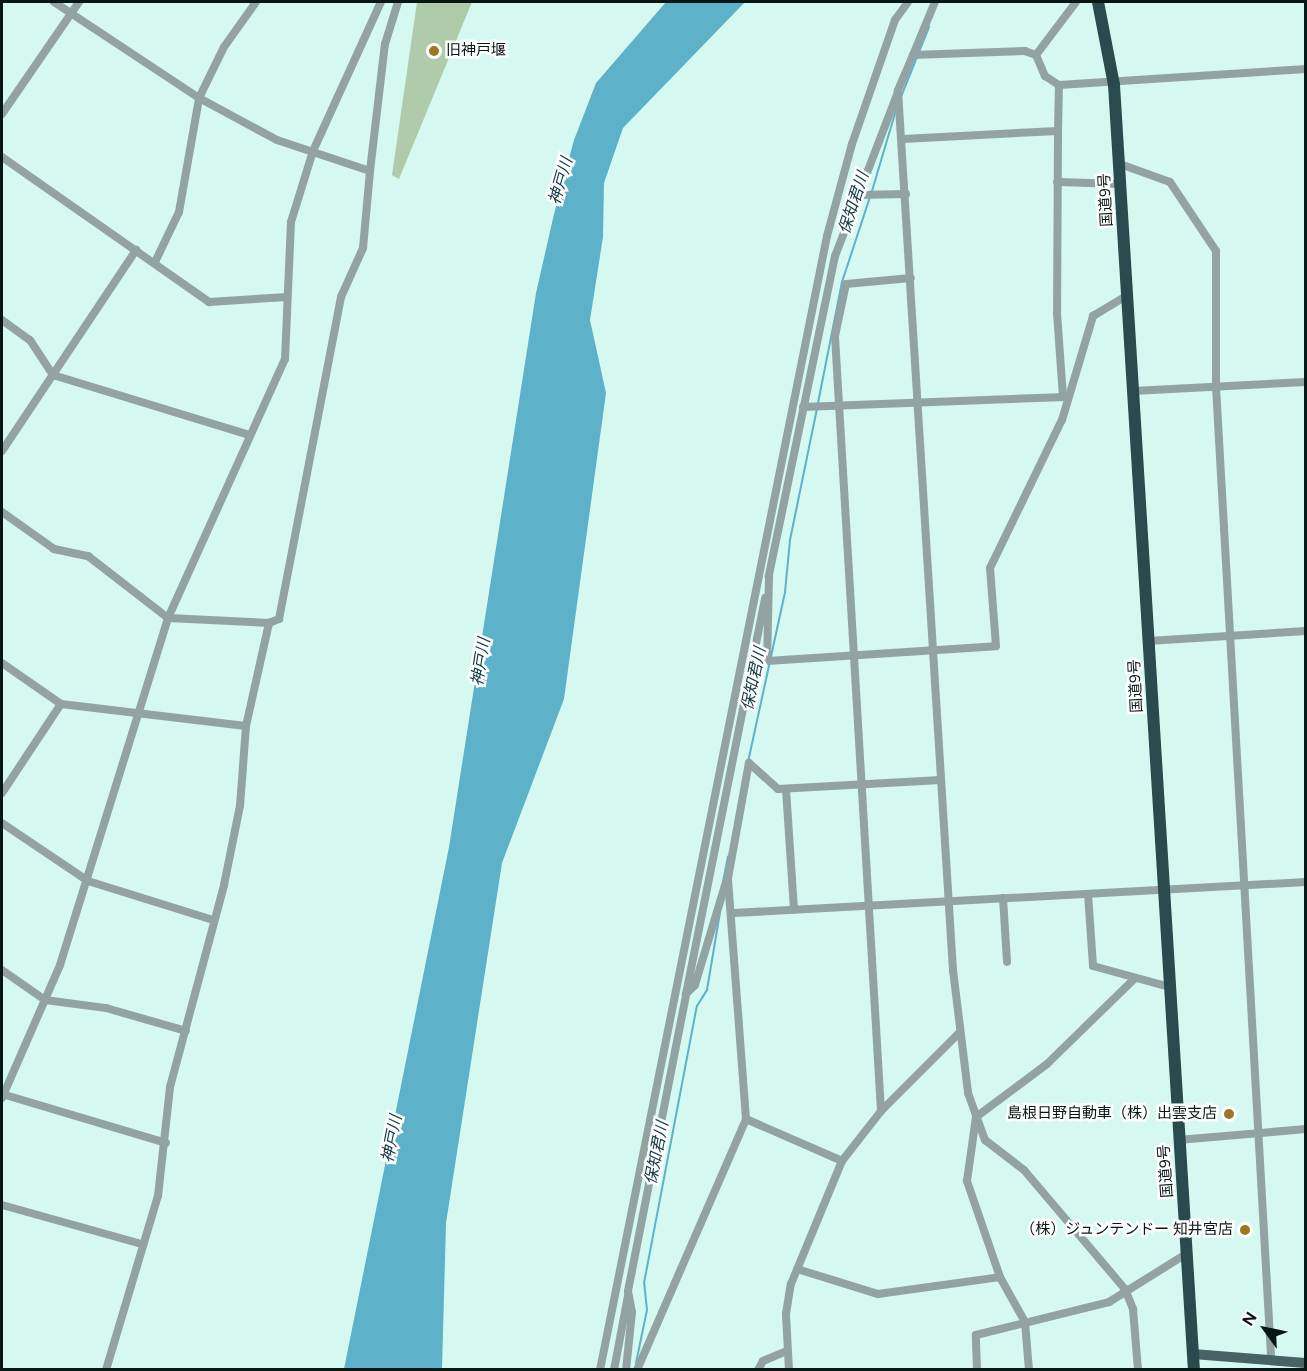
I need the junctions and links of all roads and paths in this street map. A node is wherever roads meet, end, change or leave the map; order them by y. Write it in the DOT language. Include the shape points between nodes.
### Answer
graph roads {
  1 [pos="54,2"];
  2 [pos="79,2"];
  3 [pos="256,2"];
  4 [pos="381,2"];
  5 [pos="398,2"];
  6 [pos="908,2"];
  7 [pos="935,2"];
  8 [pos="1076,2"];
  9 [pos="1102,3"];
  10 [pos="71,13"];
  11 [pos="913,55"];
  12 [pos="1036,55"];
  13 [pos="1305,69"];
  14 [pos="1114,85"];
  15 [pos="1059,86"];
  16 [pos="898,91"];
  17 [pos="199,98"];
  18 [pos="2,114"];
  19 [pos="1058,131"];
  20 [pos="903,138"];
  21 [pos="313,151"];
  22 [pos="2,157"];
  23 [pos="1120,164"];
  24 [pos="370,171"];
  25 [pos="1057,182"];
  26 [pos="1121,184"];
  27 [pos="906,194"];
  28 [pos="858,195"];
  29 [pos="136,250"];
  30 [pos="155,262"];
  31 [pos="911,278"];
  32 [pos="1126,296"];
  33 [pos="287,297"];
  34 [pos="2,320"];
  35 [pos="52,375"];
  36 [pos="1305,382"];
  37 [pos="1216,387"];
  38 [pos="1133,391"];
  39 [pos="1066,397"];
  40 [pos="803,406"];
  41 [pos="915,406"];
  42 [pos="840,407"];
  43 [pos="249,435"];
  44 [pos="2,450"];
  45 [pos="2,512"];
  46 [pos="769,576"];
  47 [pos="168,618"];
  48 [pos="269,623"];
  49 [pos="1305,632"];
  50 [pos="1232,637"];
  51 [pos="1149,641"];
  52 [pos="934,651"];
  53 [pos="857,656"];
  54 [pos="2,663"];
  55 [pos="61,704"];
  56 [pos="138,713"];
  57 [pos="246,726"];
  58 [pos="941,780"];
  59 [pos="862,784"];
  60 [pos="786,789"];
  61 [pos="2,793"];
  62 [pos="2,823"];
  63 [pos="728,878"];
  64 [pos="88,882"];
  65 [pos="1305,882"];
  66 [pos="1247,885"];
  67 [pos="1164,890"];
  68 [pos="1305,892"];
  69 [pos="1088,894"];
  70 [pos="1003,898"];
  71 [pos="948,900"];
  72 [pos="868,906"];
  73 [pos="794,910"];
  74 [pos="734,913"];
  75 [pos="213,920"];
  76 [pos="1007,962"];
  77 [pos="2,970"];
  78 [pos="1134,979"];
  79 [pos="1170,987"];
  80 [pos="686,994"];
  81 [pos="45,1000"];
  82 [pos="186,1031"];
  83 [pos="959,1033"];
  84 [pos="2,1095"];
  85 [pos="881,1111"];
  86 [pos="976,1117"];
  87 [pos="746,1119"];
  88 [pos="1305,1129"];
  89 [pos="1261,1133"];
  90 [pos="1178,1140"];
  91 [pos="166,1143"];
  92 [pos="842,1161"];
  93 [pos="2,1205"];
  94 [pos="142,1244"];
  95 [pos="1186,1254"];
  96 [pos="797,1269"];
  97 [pos="1000,1277"];
  98 [pos="1125,1289"];
  99 [pos="628,1291"];
  100 [pos="1025,1322"];
  101 [pos="787,1351"];
  102 [pos="1193,1354"];
  103 [pos="1271,1357"];
  104 [pos="1305,1363"];
  105 [pos="106,1370"];
  106 [pos="600,1370"];
  107 [pos="614,1370"];
  108 [pos="626,1370"];
  109 [pos="637,1370"];
  110 [pos="758,1370"];
  111 [pos="789,1370"];
  112 [pos="977,1370"];
  113 [pos="1029,1370"];
  114 [pos="1138,1370"];
  115 [pos="1194,1370"];
  1 -- 10 [label="street"];
  2 -- 10 [label="street"];
  3 -- 17 [label="street" via="224,47"];
  4 -- 21 [label="street"];
  5 -- 24 [label="street" via="385,44"];
  6 -- 106 [label="street" via="896,20 852,144 827,236"];
  7 -- 11 [label="street"];
  8 -- 12 [label="street"];
  9 -- 14 [label="highway, 国道9号"];
  10 -- 17 [label="street"];
  10 -- 18 [label="street"];
  11 -- 12 [label="street" via="1025,51"];
  11 -- 16 [label="street"];
  12 -- 15 [label="street" via="1045,76"];
  13 -- 14 [label="street"];
  14 -- 15 [label="street"];
  14 -- 23 [label="highway, 国道9号"];
  15 -- 19 [label="street"];
  16 -- 20 [label="street"];
  16 -- 28 [label="street"];
  17 -- 21 [label="street" via="277,140"];
  17 -- 30 [label="street" via="179,212"];
  19 -- 20 [label="street"];
  19 -- 25 [label="street"];
  20 -- 27 [label="street"];
  21 -- 24 [label="street"];
  21 -- 33 [label="street" via="291,222"];
  22 -- 29 [label="street"];
  23 -- 26 [label="highway, 国道9号"];
  23 -- 37 [label="street" via="1170,182 1216,251"];
  24 -- 48 [label="street" via="363,248 341,297 279,619"];
  25 -- 26 [label="street"];
  25 -- 39 [label="street"];
  26 -- 32 [label="highway, 国道9号"];
  27 -- 28 [label="street"];
  27 -- 31 [label="street"];
  28 -- 40 [label="street" via="835,256"];
  29 -- 30 [label="street"];
  29 -- 35 [label="street"];
  30 -- 33 [label="street" via="209,302"];
  31 -- 41 [label="street"];
  31 -- 42 [label="street" via="846,284 835,336"];
  32 -- 38 [label="highway, 国道9号"];
  32 -- 39 [label="street" via="1093,316"];
  33 -- 43 [label="street" via="285,359"];
  34 -- 35 [label="street" via="30,340"];
  35 -- 43 [label="street"];
  35 -- 44 [label="street"];
  36 -- 37 [label="street"];
  37 -- 38 [label="street"];
  37 -- 50 [label="street"];
  38 -- 51 [label="highway, 国道9号"];
  39 -- 41 [label="street"];
  39 -- 52 [label="street" via="1043,462 990,568 996,646"];
  40 -- 42 [label="street"];
  40 -- 46 [label="street"];
  41 -- 42 [label="street"];
  41 -- 52 [label="street"];
  42 -- 53 [label="street"];
  43 -- 47 [label="street"];
  45 -- 47 [label="street" via="54,549 88,556"];
  46 -- 53 [label="street" via="767,661"];
  46 -- 80 [label="street"];
  47 -- 48 [label="street"];
  47 -- 56 [label="street"];
  48 -- 57 [label="street"];
  49 -- 50 [label="street"];
  50 -- 51 [label="street"];
  50 -- 66 [label="street"];
  51 -- 67 [label="highway, 国道9号"];
  52 -- 53 [label="street"];
  52 -- 58 [label="street"];
  53 -- 59 [label="street"];
  54 -- 55 [label="street"];
  55 -- 56 [label="street"];
  55 -- 61 [label="street"];
  56 -- 57 [label="street"];
  56 -- 64 [label="street"];
  57 -- 75 [label="street" via="240,806"];
  58 -- 59 [label="street"];
  58 -- 71 [label="street"];
  59 -- 60 [label="street"];
  59 -- 72 [label="street"];
  60 -- 63 [label="street" via="778,789 749,763"];
  60 -- 73 [label="street"];
  62 -- 64 [label="street"];
  63 -- 74 [label="street"];
  63 -- 80 [label="street" via="695,985"];
  64 -- 75 [label="street"];
  64 -- 81 [label="street"];
  65 -- 66 [label="street"];
  65 -- 68 [label="street"];
  66 -- 67 [label="street"];
  66 -- 89 [label="street"];
  67 -- 69 [label="street"];
  67 -- 79 [label="highway, 国道9号"];
  69 -- 70 [label="street"];
  69 -- 78 [label="street" via="1093,966"];
  70 -- 71 [label="street"];
  70 -- 76 [label="street"];
  71 -- 72 [label="street"];
  71 -- 83 [label="street"];
  72 -- 73 [label="street"];
  72 -- 85 [label="street"];
  73 -- 74 [label="street"];
  74 -- 87 [label="street"];
  75 -- 82 [label="street"];
  77 -- 81 [label="street"];
  78 -- 79 [label="street"];
  78 -- 86 [label="street" via="1047,1064"];
  79 -- 90 [label="highway, 国道9号"];
  80 -- 99 [label="street"];
  81 -- 82 [label="street" via="106,1008"];
  81 -- 84 [label="street"];
  82 -- 91 [label="street" via="170,1087"];
  83 -- 85 [label="street"];
  83 -- 86 [label="street"];
  84 -- 91 [label="street"];
  85 -- 92 [label="street"];
  86 -- 97 [label="street" via="967,1181"];
  86 -- 98 [label="street" via="985,1140 1024,1170"];
  87 -- 92 [label="street"];
  87 -- 109 [label="street"];
  88 -- 89 [label="street"];
  89 -- 90 [label="street"];
  89 -- 103 [label="street"];
  90 -- 95 [label="highway, 国道9号"];
  91 -- 94 [label="street" via="158,1196"];
  92 -- 96 [label="street"];
  93 -- 94 [label="street"];
  94 -- 105 [label="street"];
  95 -- 98 [label="street"];
  95 -- 102 [label="highway, 国道9号"];
  96 -- 97 [label="street" via="878,1294"];
  96 -- 101 [label="street" via="786,1314"];
  97 -- 100 [label="street"];
  98 -- 100 [label="street" via="1109,1302"];
  98 -- 114 [label="street" via="1132,1309"];
  99 -- 107 [label="street"];
  99 -- 108 [label="street" via="632,1312"];
  100 -- 112 [label="street" via="975,1335"];
  100 -- 113 [label="street"];
  101 -- 110 [label="street" via="763,1361"];
  101 -- 111 [label="street"];
  102 -- 103 [label="main road"];
  102 -- 115 [label="highway, 国道9号"];
  103 -- 104 [label="main road"];
}
